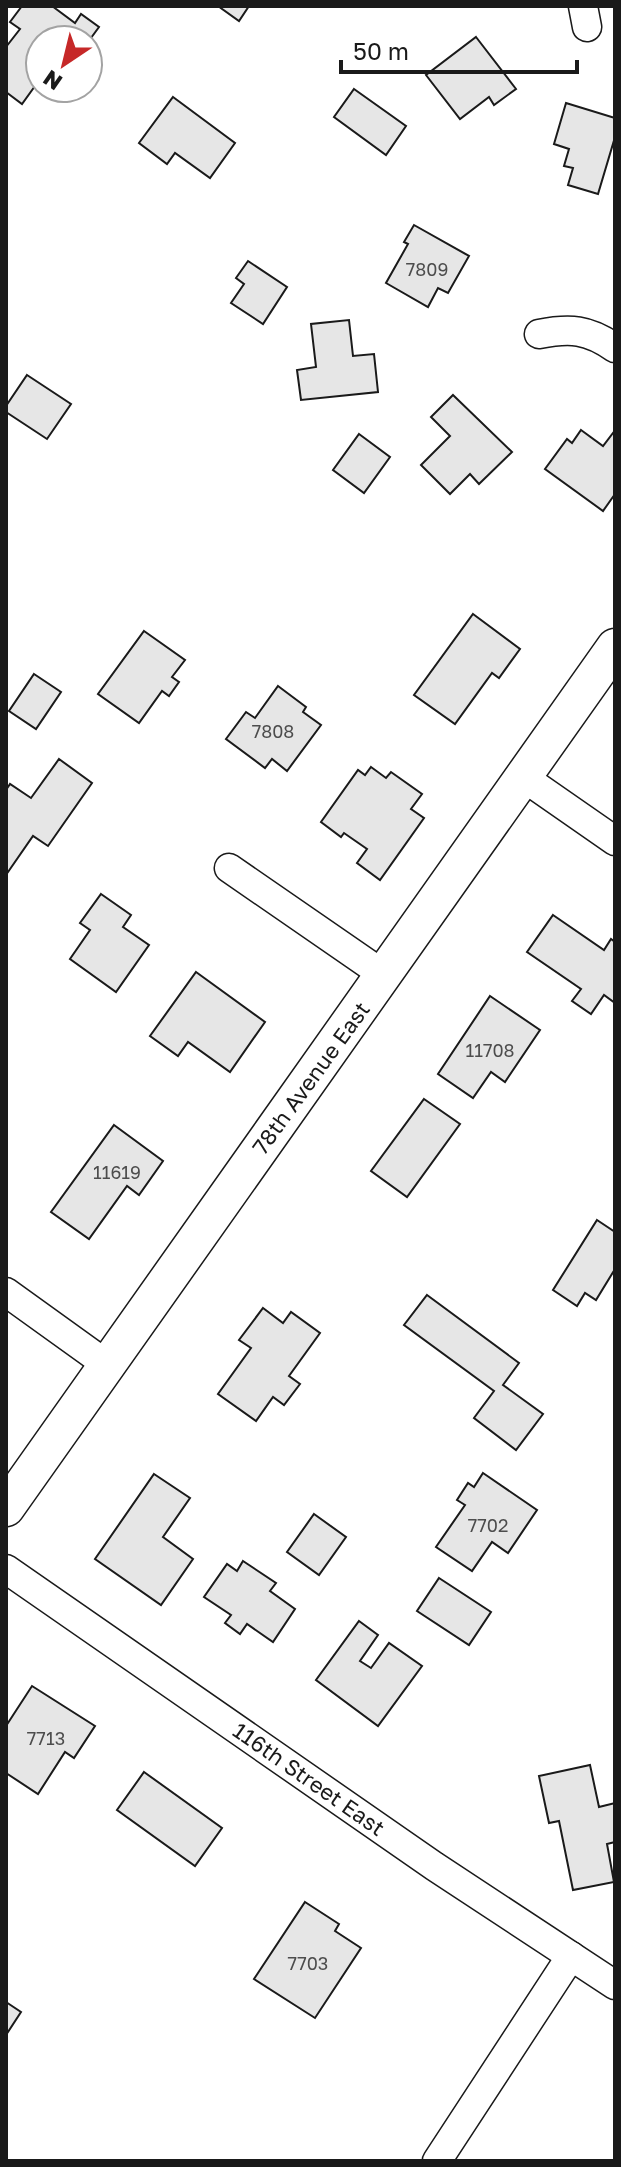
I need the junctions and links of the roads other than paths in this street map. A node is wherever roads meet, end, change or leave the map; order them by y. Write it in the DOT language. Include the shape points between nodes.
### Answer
graph roads {
  1 [pos="539,334"];
  2 [pos="615,348"];
  3 [pos="615,647"];
  4 [pos="523,777"];
  5 [pos="615,841"];
  6 [pos="229,868"];
  7 [pos="384,975"];
  8 [pos="6,1292"];
  9 [pos="106,1364"];
  10 [pos="6,1508"];
  11 [pos="6,1569"];
  12 [pos="571,1956"];
  13 [pos="615,1985"];
  14 [pos="437,2161"];
  1 -- 2 [label="street" via="570,328"];
  3 -- 4 [label="street, 78th Avenue East"];
  4 -- 5 [label="street"];
  4 -- 7 [label="street, 78th Avenue East"];
  6 -- 7 [label="street"];
  7 -- 9 [label="street, 78th Avenue East"];
  8 -- 9 [label="street"];
  9 -- 10 [label="street, 78th Avenue East"];
  11 -- 12 [label="street, 116th Street East"];
  12 -- 13 [label="street, 116th Street East"];
  12 -- 14 [label="street"];
}
